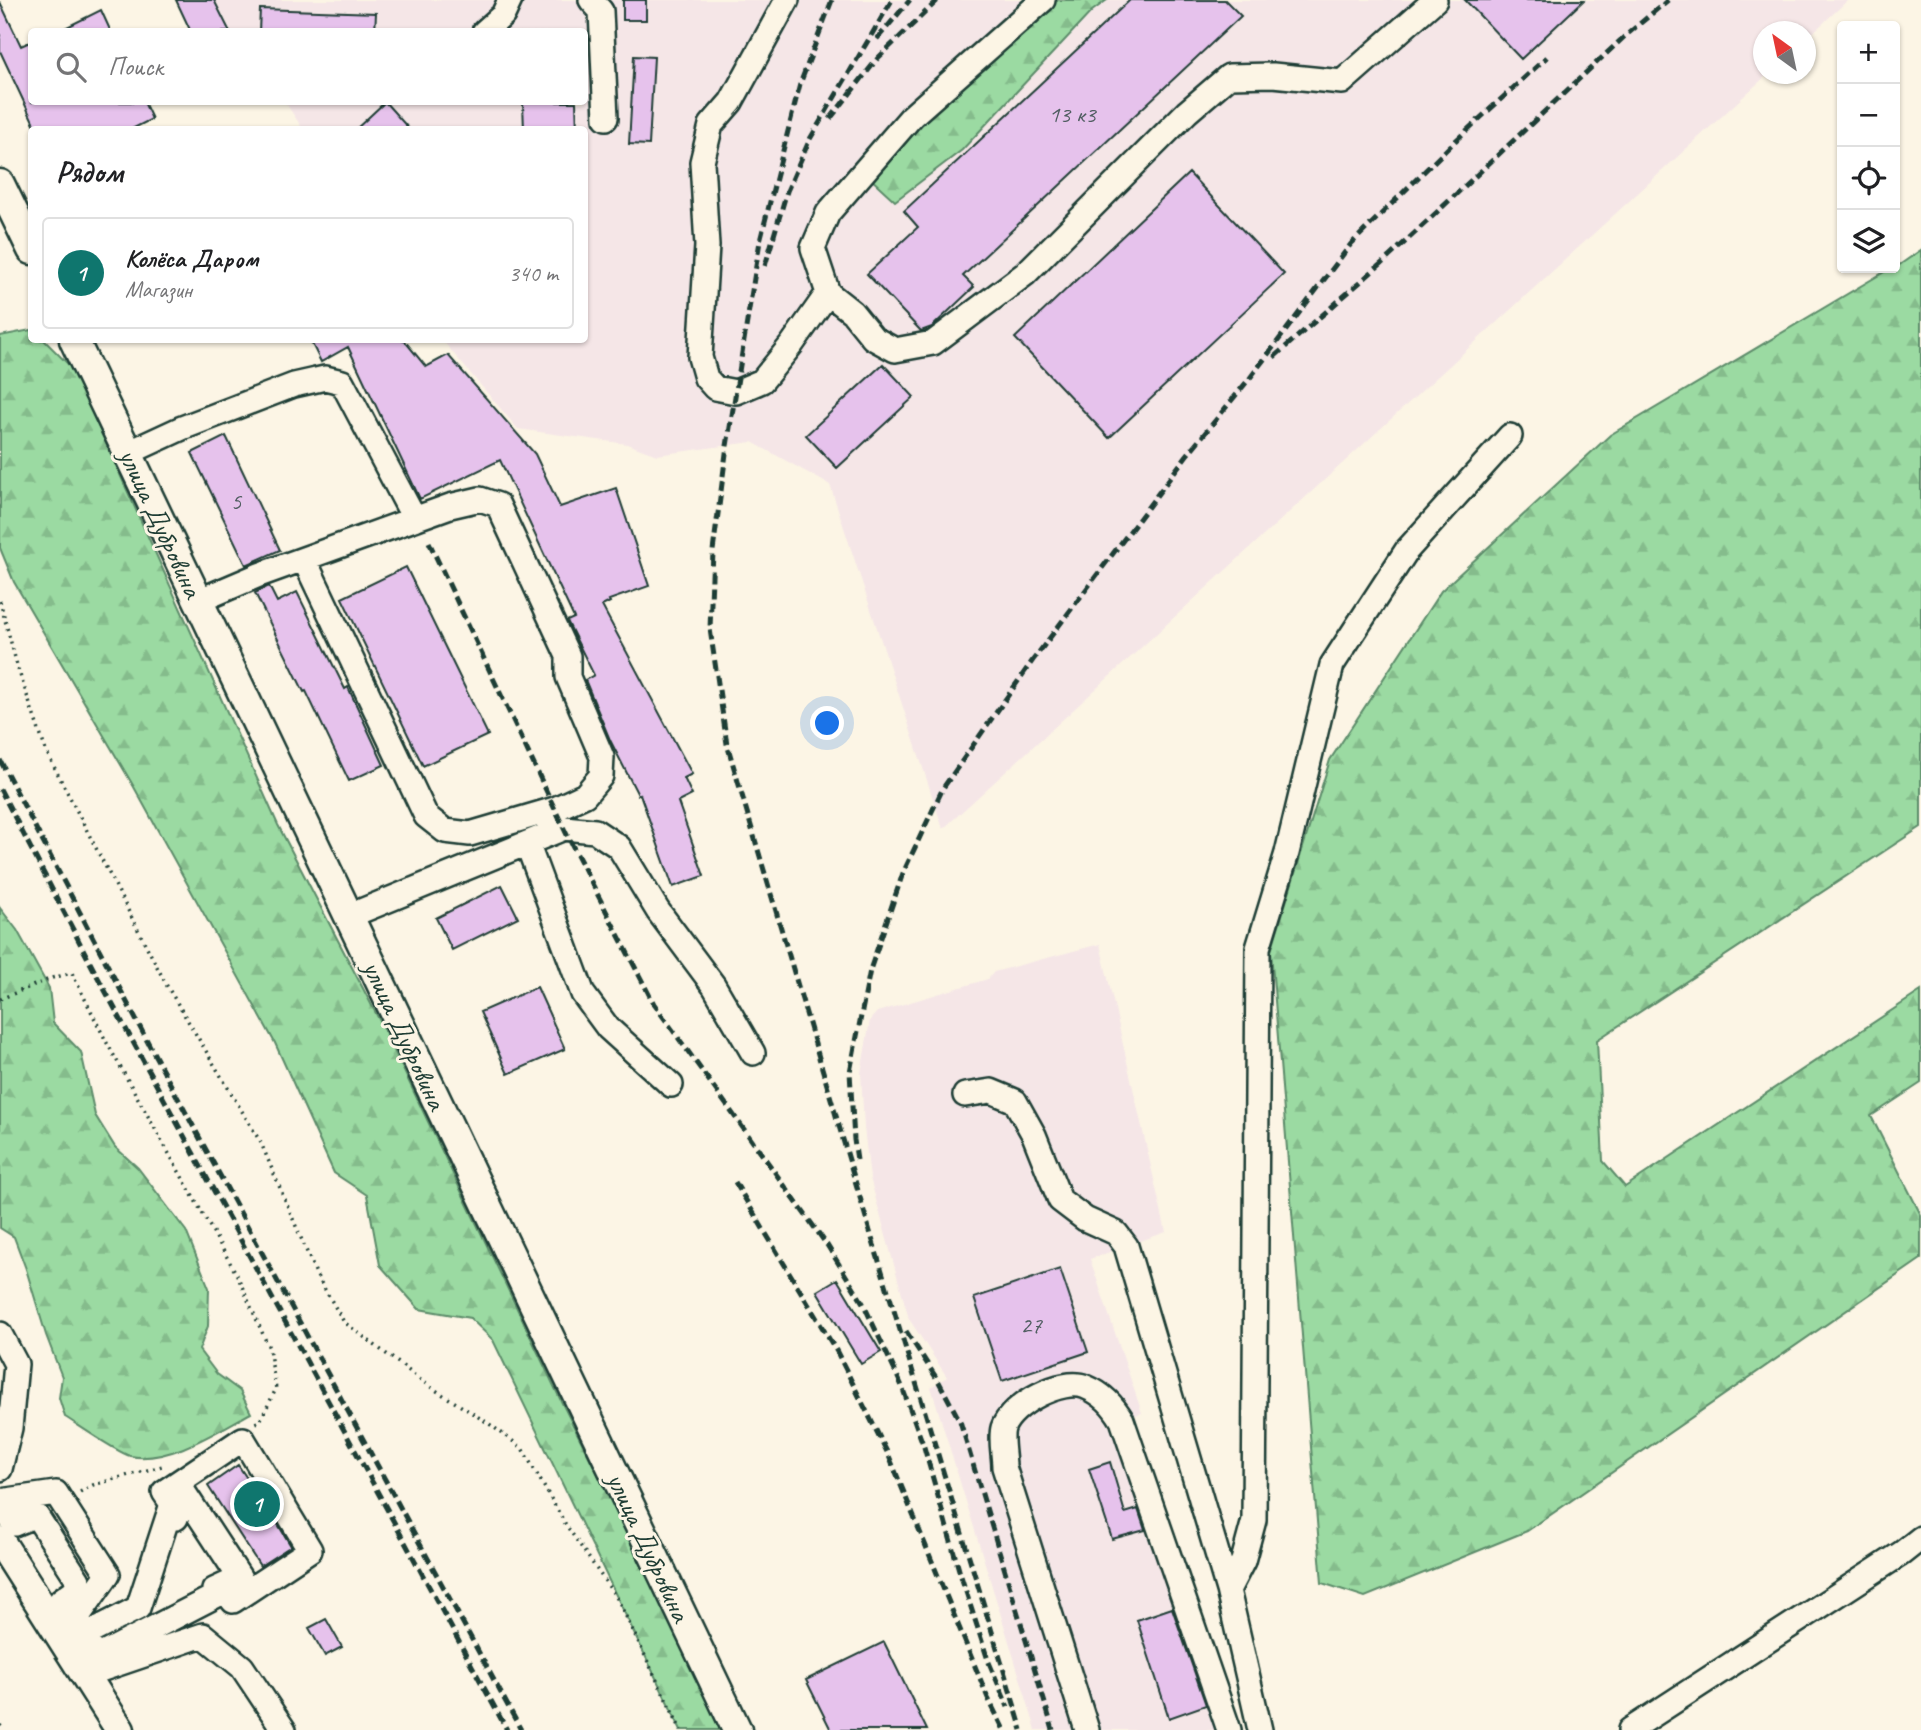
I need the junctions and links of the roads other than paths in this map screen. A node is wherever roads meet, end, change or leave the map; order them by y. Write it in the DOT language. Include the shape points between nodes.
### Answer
graph roads {
  1 [pos="510,0"];
  2 [pos="591,0"];
  3 [pos="787,0"];
  4 [pos="1043,0"];
  5 [pos="1435,0"];
  6 [pos="488,28"];
  7 [pos="606,118"];
  8 [pos="0,184"];
  9 [pos="28,242"];
  10 [pos="828,293"];
  11 [pos="75,343"];
  12 [pos="1510,436"];
  13 [pos="128,453"];
  14 [pos="414,518"];
  15 [pos="304,559"];
  16 [pos="198,601"];
  17 [pos="527,843"];
  18 [pos="349,916"];
  19 [pos="753,1053"];
  20 [pos="671,1085"];
  21 [pos="965,1096"];
  22 [pos="0,1334"];
  23 [pos="0,1469"];
  24 [pos="2,1515"];
  25 [pos="1921,1538"];
  26 [pos="1228,1590"];
  27 [pos="63,1622"];
  28 [pos="136,1627"];
  29 [pos="83,1660"];
  30 [pos="120,1730"];
  31 [pos="284,1730"];
  32 [pos="737,1730"];
  33 [pos="1087,1730"];
  34 [pos="1229,1730"];
  35 [pos="1260,1730"];
  36 [pos="1630,1730"];
  1 -- 6 [label="street" via="503,15"];
  2 -- 7 [label="street" via="601,11"];
  3 -- 10 [label="street" via="731,102 711,125 702,162 707,246 700,357 706,378 715,388 736,392 762,380"];
  4 -- 10 [label="street" via="912,116 828,213 813,248"];
  5 -- 10 [label="street" via="1342,82 1228,76 1025,274 933,343 895,350 873,338 852,312"];
  8 -- 9 [label="main road"];
  11 -- 13 [label="main road, улица Дубровина"];
  12 -- 26 [label="street" via="1407,550 1332,665 1287,853 1258,948 1254,1520"];
  13 -- 14 [label="street" via="243,403 325,378 342,382"];
  13 -- 16 [label="main road, улица Дубровина"];
  14 -- 15 [label="street"];
  14 -- 15 [label="street" via="480,499 498,505 568,656 568,677 602,757 601,776 585,795 555,809 470,834 446,831 426,816"];
  15 -- 16 [label="street"];
  16 -- 18 [label="main road, улица Дубровина"];
  17 -- 18 [label="street"];
  17 -- 19 [label="street" via="564,828 594,831 618,847 714,986"];
  17 -- 20 [label="street" via="583,994 608,1028"];
  18 -- 32 [label="main road, улица Дубровина"];
  21 -- 26 [label="street" via="991,1091 1015,1101 1060,1200 1085,1219 1116,1233 1126,1246"];
  22 -- 23 [label="street" via="16,1364 10,1428"];
  24 -- 27 [label="main road"];
  24 -- 27 [label="street" via="14,1524 36,1515 78,1580 75,1590 61,1600"];
  24 -- 27 [label="street" via="47,1509 91,1580"];
  25 -- 36 [label="street"];
  26 -- 35 [label="street"];
  27 -- 29 [label="main road"];
  28 -- 28 [label="street" via="240,1578 185,1494 167,1542"];
  28 -- 29 [label="street"];
  29 -- 29 [label="street" via="227,1590 233,1601 310,1550 243,1440 164,1492 172,1504 138,1608 83,1636"];
  29 -- 30 [label="main road"];
  29 -- 31 [label="street" via="203,1635 242,1667"];
  33 -- 34 [label="street" via="1004,1467 1003,1428 1019,1407 1044,1391 1067,1386 1084,1386 1111,1402 1122,1420"];
}
